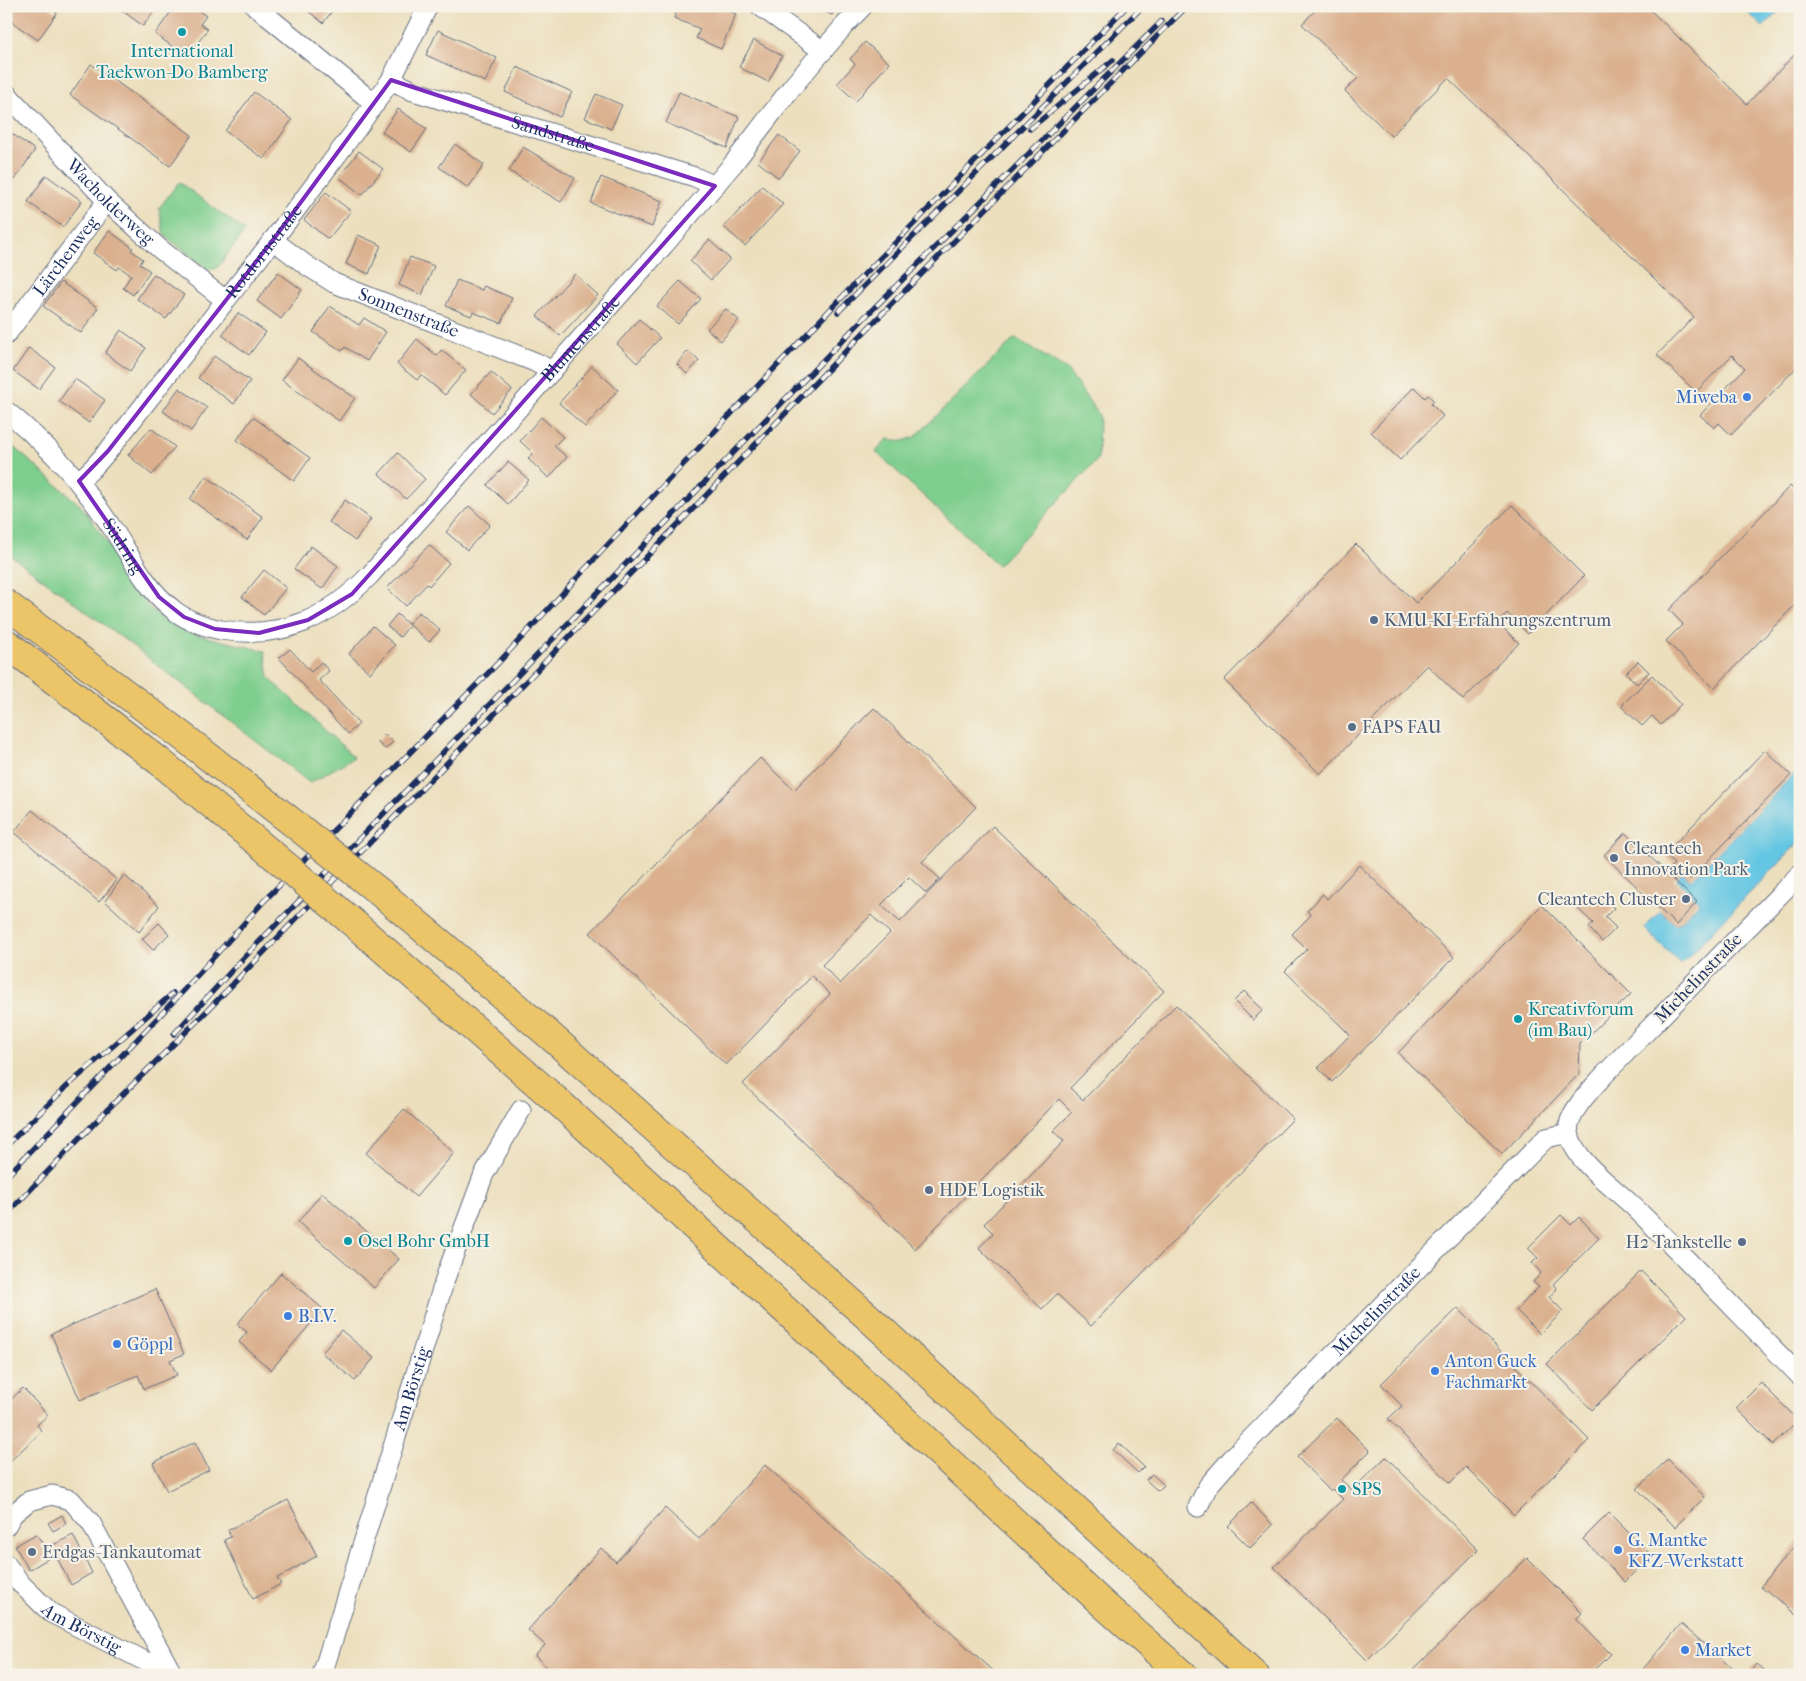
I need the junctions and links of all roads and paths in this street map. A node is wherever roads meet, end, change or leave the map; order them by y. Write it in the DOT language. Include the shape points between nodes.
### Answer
graph roads {
  1 [pos="255,6"];
  2 [pos="428,6"];
  3 [pos="760,6"];
  4 [pos="863,6"];
  5 [pos="822,51"];
  6 [pos="391,80"];
  7 [pos="9,103"];
  8 [pos="375,104"];
  9 [pos="715,186"];
  10 [pos="107,201"];
  11 [pos="273,240"];
  12 [pos="225,300"];
  13 [pos="6,336"];
  14 [pos="552,371"];
  15 [pos="6,411"];
  16 [pos="79,481"];
  17 [pos="6,604"];
  18 [pos="268,632"];
  19 [pos="6,643"];
  20 [pos="1800,874"];
  21 [pos="521,1110"];
  22 [pos="1569,1133"];
  23 [pos="1800,1376"];
  24 [pos="1198,1508"];
  25 [pos="6,1526"];
  26 [pos="6,1564"];
  27 [pos="173,1675"];
  28 [pos="322,1675"];
  29 [pos="1183,1675"];
  30 [pos="1255,1675"];
  1 -- 8 [label="street"];
  2 -- 6 [label="street, Rotdornstraße"];
  3 -- 5 [label="street"];
  4 -- 5 [label="street, Blumenstraße"];
  5 -- 9 [label="street, Blumenstraße"];
  6 -- 8 [label="street, Rotdornstraße"];
  6 -- 9 [label="street, Sandstraße" via="413,91 695,177"];
  7 -- 10 [label="street, Wacholderweg"];
  8 -- 11 [label="street, Rotdornstraße"];
  9 -- 14 [label="street, Blumenstraße"];
  10 -- 12 [label="street, Wacholderweg" via="160,249"];
  10 -- 13 [label="street, Lärchenweg"];
  11 -- 12 [label="street, Rotdornstraße"];
  11 -- 14 [label="street, Sonnenstraße" via="334,283"];
  12 -- 16 [label="street, Rotdornstraße" via="108,451"];
  14 -- 18 [label="street, Blumenstraße" via="352,594 308,620"];
  15 -- 16 [label="street, Südring" via="32,432"];
  16 -- 18 [label="street, Südring" via="148,582 171,609 201,625 232,631"];
  17 -- 30 [label="highway, bridge" via="297,826 547,1032 868,1317"];
  19 -- 29 [label="highway, bridge" via="160,761 358,927 564,1108"];
  20 -- 22 [label="street, Michelinstraße" via="1605,1074 1572,1116"];
  21 -- 28 [label="street, Am Börstig" via="484,1174 447,1273"];
  22 -- 23 [label="street" via="1579,1154 1601,1178 1636,1208"];
  22 -- 24 [label="street, Michelinstraße" via="1546,1138 1236,1455 1208,1486"];
  25 -- 27 [label="street, Am Börstig" via="13,1514 29,1501 52,1496 71,1500 91,1523"];
  26 -- 27 [label="street, Am Börstig" via="51,1613"];
}
